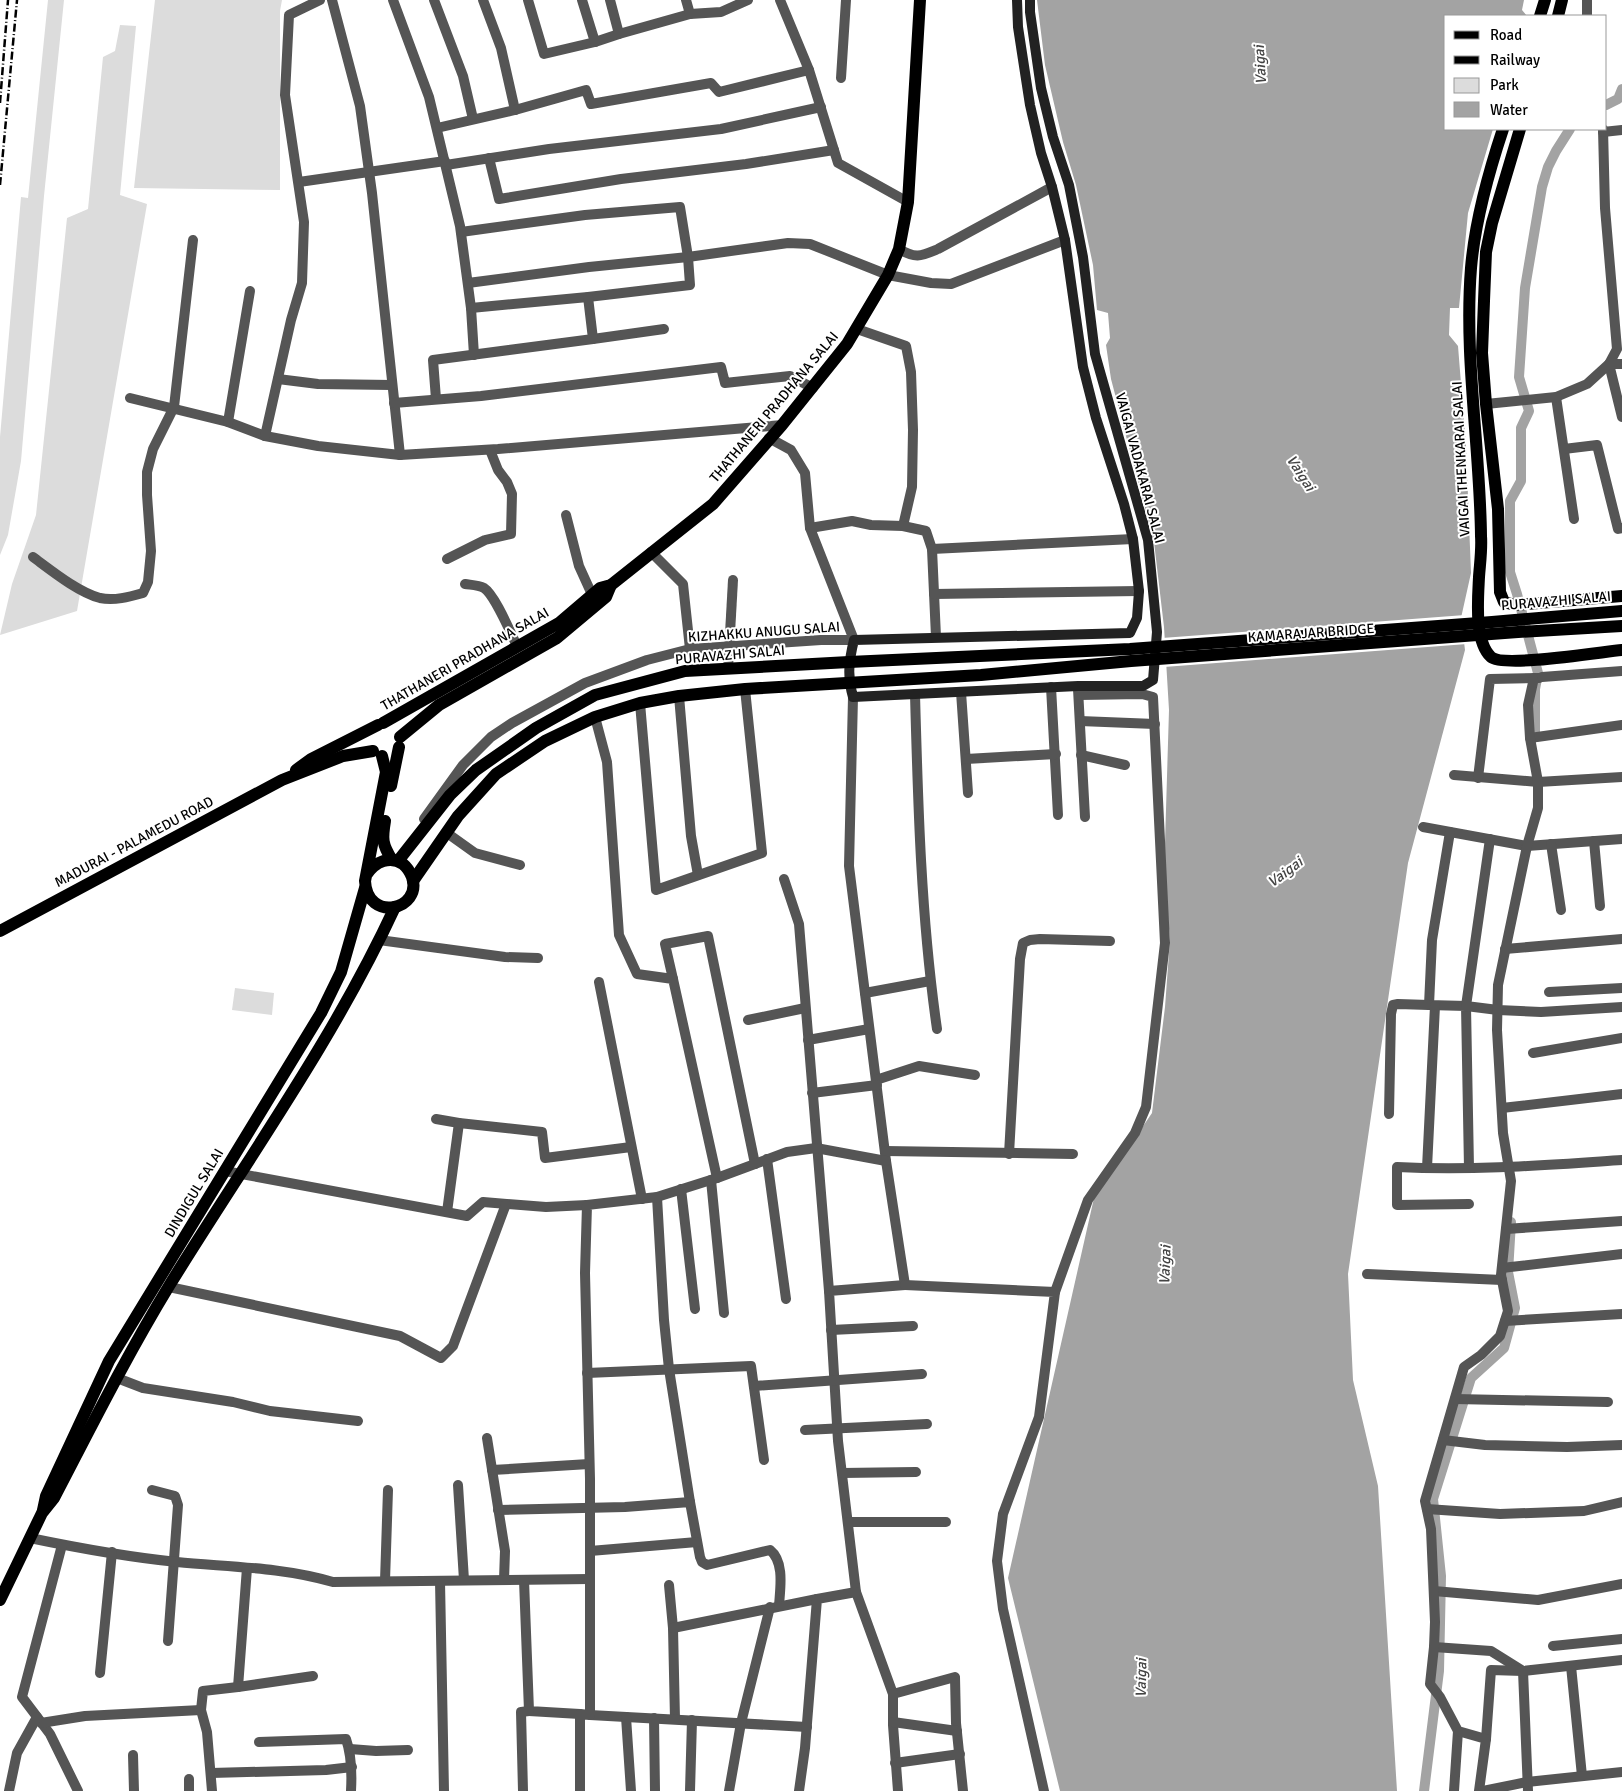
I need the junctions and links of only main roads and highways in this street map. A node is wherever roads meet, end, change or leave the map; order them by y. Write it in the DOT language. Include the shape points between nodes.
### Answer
graph roads {
  1 [pos="920,0"];
  2 [pos="1016,0"];
  3 [pos="1030,0"];
  4 [pos="1545,0"];
  5 [pos="1562,0"];
  6 [pos="1540,15"];
  7 [pos="1558,15"];
  8 [pos="1503,130"];
  9 [pos="1520,130"];
  10 [pos="1622,596"];
  11 [pos="594,600"];
  12 [pos="1622,611"];
  13 [pos="1532,625"];
  14 [pos="1622,626"];
  15 [pos="1492,628"];
  16 [pos="1622,650"];
  17 [pos="1131,655"];
  18 [pos="849,662"];
  19 [pos="849,684"];
  20 [pos="380,724"];
  21 [pos="400,742"];
  22 [pos="378,754"];
  23 [pos="282,780"];
  24 [pos="395,861"];
  25 [pos="367,874"];
  26 [pos="413,881"];
  27 [pos="366,888"];
  28 [pos="394,907"];
  29 [pos="0,931"];
  30 [pos="42,1512"];
  31 [pos="0,1600"];
  1 -- 11 [label="main road, THATHANERI PRADHANA SALAI" via="908,202 899,249 888,275 857,329 813,388 713,504 611,585 600,588"];
  2 -- 18 [label="main road, VAIGAI VADAKARAI SALAI" via="1030,105 1065,240 1087,383 1133,539 1137,618 1130,634 854,640"];
  3 -- 19 [label="main road, VAIGAI VADAKARAI SALAI" via="1041,88 1069,185 1083,257 1095,354 1148,540 1157,632 1153,680 1143,686 1078,691 1052,688 854,697"];
  4 -- 6 [label="main road"];
  5 -- 7 [label="main road"];
  8 -- 16 [label="main road, VAIGAI THENKARAI SALAI" via="1477,222 1471,268 1469,338 1482,536 1478,608 1482,643 1494,659 1545,659"];
  9 -- 10 [label="main road, VAIGAI THENKARAI SALAI" via="1486,252 1482,353 1498,509 1500,592 1504,602 1515,605"];
  11 -- 20 [label="main road, THATHANERI PRADHANA SALAI"];
  11 -- 21 [label="main road, THATHANERI PRADHANA SALAI" via="557,638 439,705"];
  12 -- 13 [label="main road, PURAVAZHI SALAI"];
  13 -- 14 [label="main road, PURAVAZHI SALAI"];
  13 -- 15 [label="main road, PURAVAZHI SALAI"];
  15 -- 17 [label="main road, KAMARAJAR BRIDGE"];
  17 -- 18 [label="main road, PURAVAZHI SALAI"];
  17 -- 19 [label="main road" via="981,675"];
  18 -- 19 [label="main road"];
  18 -- 24 [label="main road, PURAVAZHI SALAI" via="685,671 595,695 536,728 476,770 450,795"];
  19 -- 26 [label="main road" via="678,696 640,703 595,717 545,741 496,774 458,816"];
  20 -- 21 [label="main road" via="396,728"];
  20 -- 22 [label="main road" via="369,734 369,744"];
  20 -- 23 [label="main road, MADURAI - PALAMEDU ROAD" via="312,759"];
  21 -- 22 [label="main road" via="392,754"];
  21 -- 24 [label="main road" via="382,839"];
  22 -- 23 [label="main road, MADURAI - PALAMEDU ROAD" via="343,756"];
  22 -- 25 [label="main road" via="386,772"];
  23 -- 29 [label="main road, MADURAI - PALAMEDU ROAD"];
  24 -- 25 [label="main road" via="377,863"];
  24 -- 26 [label="main road" via="408,869"];
  25 -- 27 [label="main road"];
  26 -- 28 [label="main road" via="411,894 401,905"];
  27 -- 28 [label="main road" via="373,902 387,908"];
  27 -- 30 [label="main road, DINDIGUL SALAI" via="341,972 321,1013 109,1361 46,1496"];
  28 -- 30 [label="main road, DINDIGUL SALAI" via="337,1019 169,1286 116,1378 54,1498"];
  30 -- 31 [label="main road, DINDIGUL SALAI"];
}
